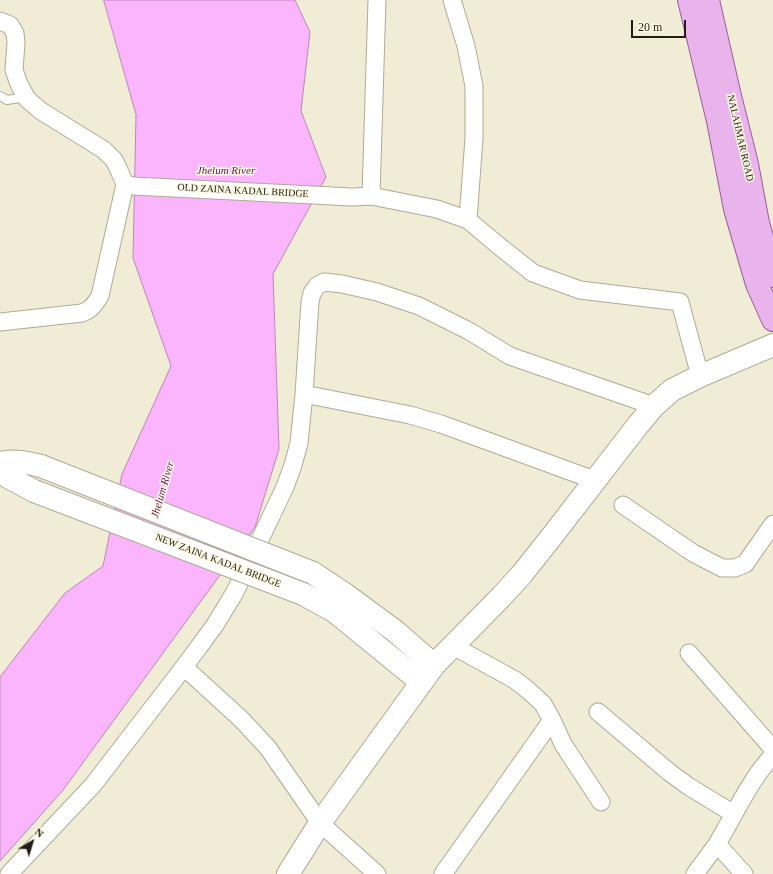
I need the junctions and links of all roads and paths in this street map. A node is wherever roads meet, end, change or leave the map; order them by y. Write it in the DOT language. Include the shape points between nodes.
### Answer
graph roads {
  1 [pos="377,0"];
  2 [pos="452,0"];
  3 [pos="689,0"];
  4 [pos="708,0"];
  5 [pos="0,20"];
  6 [pos="26,97"];
  7 [pos="1,98"];
  8 [pos="129,185"];
  9 [pos="371,196"];
  10 [pos="468,220"];
  11 [pos="773,276"];
  12 [pos="773,320"];
  13 [pos="0,322"];
  14 [pos="773,345"];
  15 [pos="700,376"];
  16 [pos="304,394"];
  17 [pos="654,406"];
  18 [pos="0,463"];
  19 [pos="0,467"];
  20 [pos="594,480"];
  21 [pos="623,505"];
  22 [pos="773,524"];
  23 [pos="452,646"];
  24 [pos="689,653"];
  25 [pos="184,667"];
  26 [pos="428,674"];
  27 [pos="598,712"];
  28 [pos="552,720"];
  29 [pos="773,749"];
  30 [pos="773,755"];
  31 [pos="601,802"];
  32 [pos="734,814"];
  33 [pos="320,823"];
  34 [pos="717,844"];
  35 [pos="9,874"];
  36 [pos="288,874"];
  37 [pos="377,874"];
  38 [pos="443,874"];
  39 [pos="695,874"];
  40 [pos="744,874"];
  1 -- 9 [label="street"];
  2 -- 10 [label="street" via="466,46 474,86 474,138"];
  3 -- 12 [label="main road" via="718,121 735,209 757,284"];
  4 -- 11 [label="main road, NALAHMAR ROAD" via="747,164 758,223"];
  5 -- 6 [label="street" via="10,25 15,33 14,70"];
  6 -- 7 [label="lane" via="7,100"];
  6 -- 8 [label="street" via="41,111 104,150 114,160"];
  8 -- 9 [label="street, OLD ZAINA KADAL BRIDGE"];
  8 -- 13 [label="street" via="100,296 95,304 82,313"];
  9 -- 10 [label="street, OLD ZAINA KADAL BRIDGE" via="437,209"];
  10 -- 15 [label="street" via="533,273 580,290 680,302"];
  14 -- 15 [label="street"];
  15 -- 17 [label="street" via="672,390"];
  16 -- 17 [label="street" via="310,302 312,293 324,282 377,292 419,306 469,331 510,356"];
  16 -- 20 [label="street" via="410,415 441,424"];
  16 -- 25 [label="street" via="299,443 285,487 235,592 215,625"];
  17 -- 20 [label="street"];
  18 -- 26 [label="street, bridge" via="25,462 41,466 313,573 395,631"];
  19 -- 26 [label="street, NEW ZAINA KADAL BRIDGE, bridge" via="8,477 34,491 303,594 334,611"];
  20 -- 23 [label="street" via="522,574"];
  21 -- 22 [label="street" via="693,552 722,568 736,568 745,564"];
  23 -- 26 [label="street"];
  23 -- 28 [label="street" via="515,680 543,704"];
  24 -- 29 [label="street"];
  25 -- 33 [label="street" via="260,740"];
  25 -- 35 [label="street" via="93,785"];
  26 -- 33 [label="street"];
  27 -- 32 [label="street" via="669,772"];
  28 -- 31 [label="street" via="563,744"];
  28 -- 38 [label="street"];
  30 -- 32 [label="street"];
  32 -- 34 [label="street"];
  33 -- 36 [label="street"];
  33 -- 37 [label="street"];
  34 -- 39 [label="street"];
  34 -- 40 [label="street"];
}
